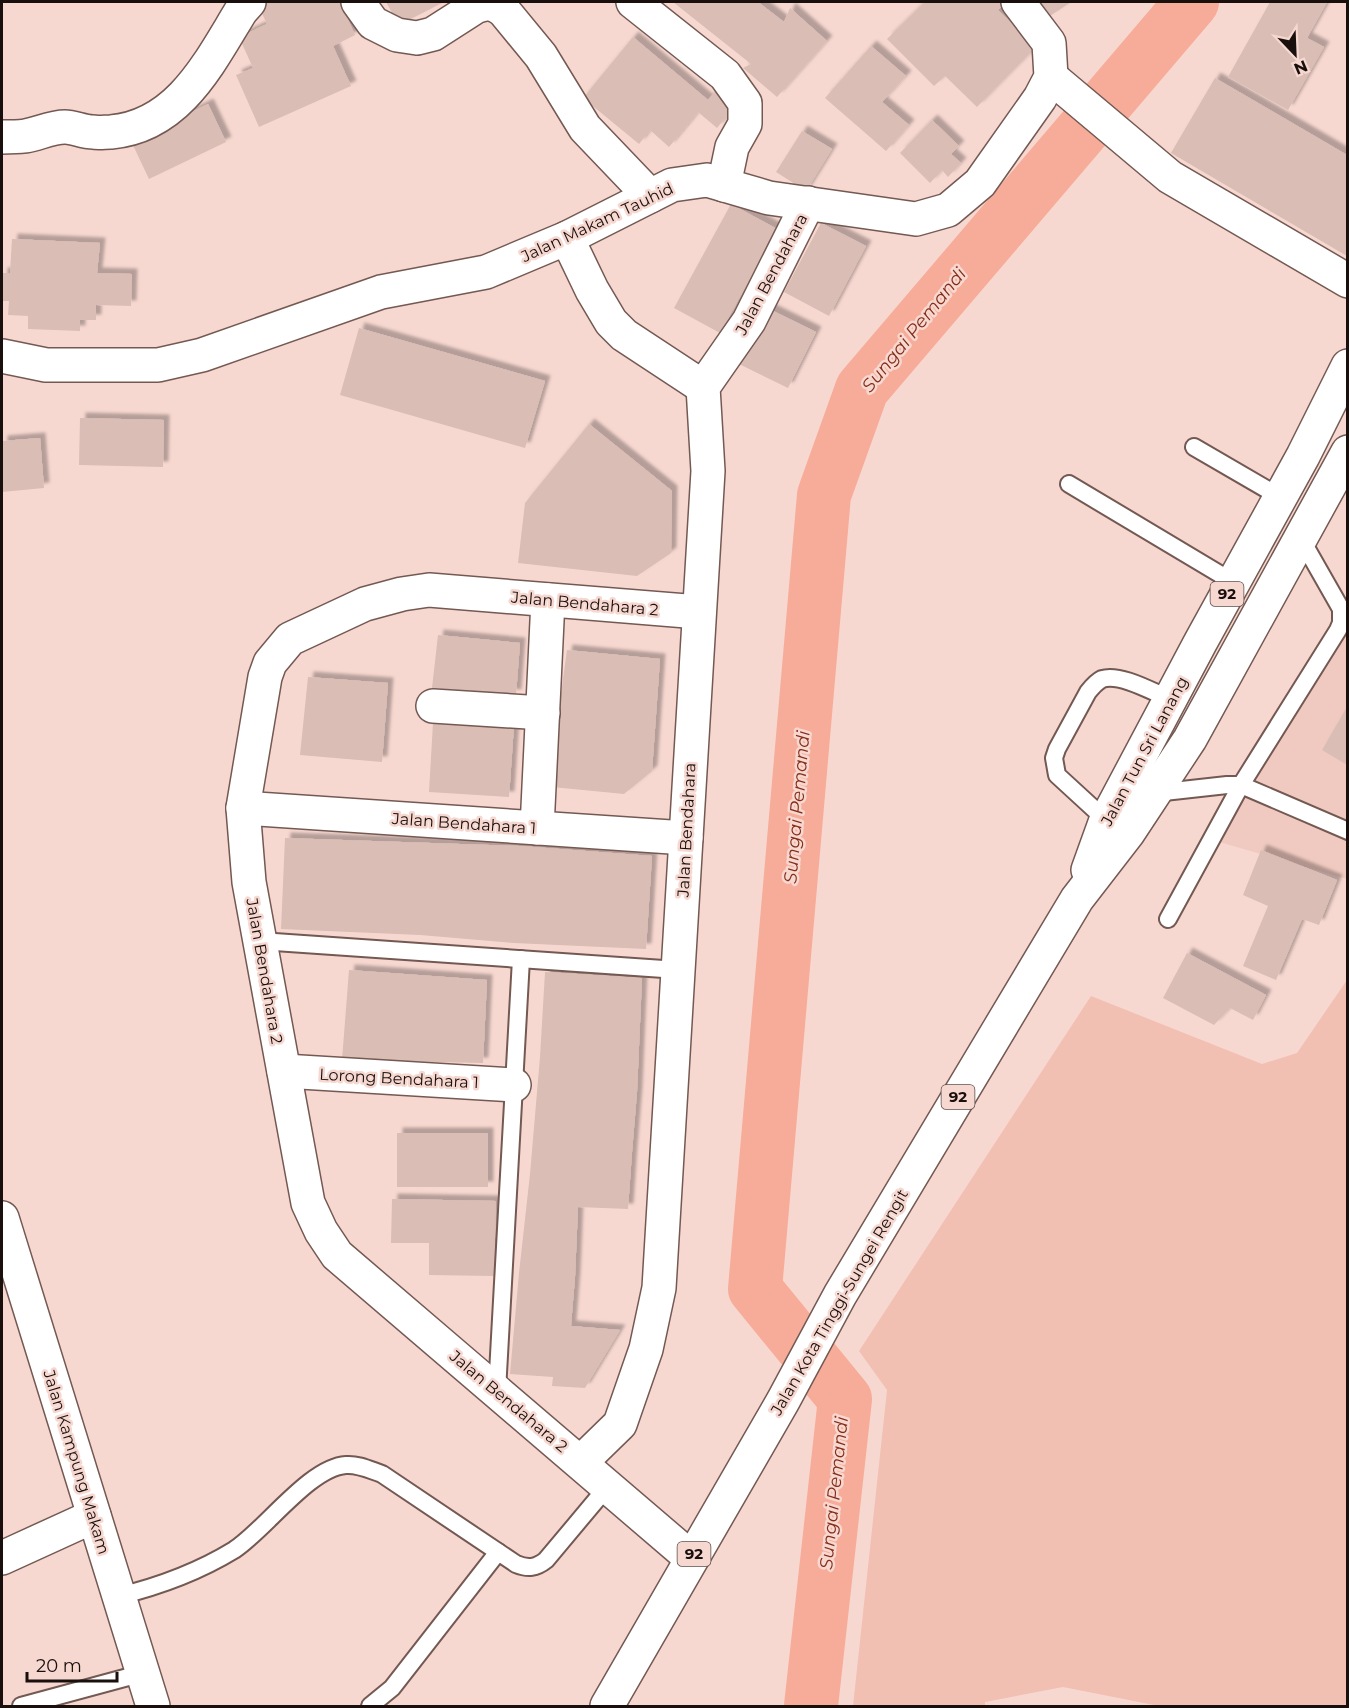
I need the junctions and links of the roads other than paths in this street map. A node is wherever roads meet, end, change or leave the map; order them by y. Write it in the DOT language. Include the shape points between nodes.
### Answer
graph roads {
  1 [pos="249,2"];
  2 [pos="358,2"];
  3 [pos="633,2"];
  4 [pos="1018,2"];
  5 [pos="1061,85"];
  6 [pos="2,137"];
  7 [pos="724,185"];
  8 [pos="650,196"];
  9 [pos="808,203"];
  10 [pos="567,238"];
  11 [pos="1347,281"];
  12 [pos="2,356"];
  13 [pos="1347,367"];
  14 [pos="702,387"];
  15 [pos="1194,447"];
  16 [pos="1347,452"];
  17 [pos="1347,483"];
  18 [pos="1069,484"];
  19 [pos="1280,497"];
  20 [pos="1307,524"];
  21 [pos="1233,582"];
  22 [pos="548,600"];
  23 [pos="699,612"];
  24 [pos="1170,699"];
  25 [pos="433,706"];
  26 [pos="543,713"];
  27 [pos="1241,785"];
  28 [pos="1154,793"];
  29 [pos="243,808"];
  30 [pos="1106,820"];
  31 [pos="537,828"];
  32 [pos="1347,831"];
  33 [pos="686,838"];
  34 [pos="1077,899"];
  35 [pos="1168,919"];
  36 [pos="260,940"];
  37 [pos="521,959"];
  38 [pos="678,970"];
  39 [pos="284,1071"];
  40 [pos="514,1085"];
  41 [pos="2,1218"];
  42 [pos="497,1391"];
  43 [pos="580,1462"];
  44 [pos="608,1486"];
  45 [pos="94,1516"];
  46 [pos="498,1552"];
  47 [pos="2,1558"];
  48 [pos="692,1558"];
  49 [pos="119,1596"];
  50 [pos="143,1673"];
  51 [pos="21,1707"];
  52 [pos="153,1707"];
  53 [pos="370,1707"];
  54 [pos="607,1707"];
  1 -- 6 [label="street" via="196,82 172,107 150,122 110,132 66,127"];
  2 -- 8 [label="street" via="373,23 396,35 417,38 433,34 482,4 498,6 541,56 585,128"];
  3 -- 7 [label="street" via="724,75 745,103 745,124 732,147"];
  4 -- 5 [label="street" via="1049,44"];
  5 -- 9 [label="street, Jalan Makam Tauhid" via="1040,98 980,183 948,210 915,219"];
  5 -- 11 [label="street" via="1170,177"];
  7 -- 8 [label="street, Jalan Makam Tauhid" via="708,180 672,185"];
  7 -- 9 [label="street, Jalan Makam Tauhid" via="769,198"];
  8 -- 10 [label="street, Jalan Makam Tauhid"];
  9 -- 14 [label="street, Jalan Bendahara" via="749,321"];
  10 -- 12 [label="street, Jalan Makam Tauhid" via="486,272 381,292 202,355 158,365 46,365"];
  10 -- 14 [label="street" via="611,322 624,335"];
  13 -- 19 [label="street, Jalan Tun Sri Lanang / 92"];
  14 -- 23 [label="street, Jalan Bendahara" via="708,471"];
  15 -- 19 [label="lane"];
  16 -- 20 [label="street, Jalan Tun Sri Lanang / 92"];
  17 -- 20 [label="street"];
  18 -- 21 [label="lane"];
  19 -- 21 [label="street, Jalan Tun Sri Lanang / 92"];
  20 -- 27 [label="lane" via="1338,600 1341,623"];
  20 -- 28 [label="street, Jalan Tun Sri Lanang / 92" via="1190,739"];
  21 -- 24 [label="street, Jalan Tun Sri Lanang / 92"];
  22 -- 23 [label="street, Jalan Bendahara 2"];
  22 -- 26 [label="street"];
  22 -- 29 [label="street, Jalan Bendahara 2" via="429,590 402,594 365,604 290,639 270,663 265,677"];
  23 -- 33 [label="street, Jalan Bendahara"];
  24 -- 30 [label="street, Jalan Tun Sri Lanang / 92"];
  24 -- 30 [label="lane" via="1113,678 1103,679 1088,692 1054,758 1057,775"];
  25 -- 26 [label="street"];
  26 -- 31 [label="street"];
  27 -- 28 [label="lane"];
  27 -- 32 [label="lane"];
  27 -- 35 [label="lane"];
  28 -- 34 [label="street, Jalan Tun Sri Lanang / 92"];
  29 -- 31 [label="street, Jalan Bendahara 1"];
  29 -- 36 [label="street, Jalan Bendahara 2" via="249,882"];
  30 -- 34 [label="street, Jalan Tun Sri Lanang / 92"];
  31 -- 33 [label="street, Jalan Bendahara 1"];
  33 -- 38 [label="street, Jalan Bendahara"];
  34 -- 48 [label="street, Jalan Kota Tinggi-Sungei Rengit / 92" via="840,1295"];
  36 -- 37 [label="lane"];
  36 -- 39 [label="street, Jalan Bendahara 2"];
  37 -- 38 [label="lane"];
  37 -- 40 [label="lane"];
  38 -- 43 [label="street, Jalan Bendahara" via="659,1288 646,1349 620,1424"];
  39 -- 40 [label="street, Lorong Bendahara 1"];
  39 -- 42 [label="street, Jalan Bendahara 2" via="308,1203 321,1231 337,1255"];
  40 -- 42 [label="lane"];
  41 -- 45 [label="street, Jalan Kampung Makam"];
  42 -- 43 [label="street, Jalan Bendahara 2"];
  43 -- 44 [label="street, Jalan Bendahara 2"];
  44 -- 46 [label="lane" via="540,1565 524,1568"];
  44 -- 48 [label="street, Jalan Bendahara 2"];
  45 -- 47 [label="street"];
  45 -- 49 [label="street, Jalan Kampung Makam"];
  46 -- 49 [label="lane" via="382,1474 346,1465 312,1480 236,1548 197,1570"];
  46 -- 53 [label="lane" via="392,1688"];
  48 -- 54 [label="street, Jalan Kota Tinggi-Sungei Rengit / 92"];
  49 -- 50 [label="street, Jalan Kampung Makam"];
  50 -- 51 [label="lane"];
  50 -- 52 [label="street, Jalan Kampung Makam"];
}
